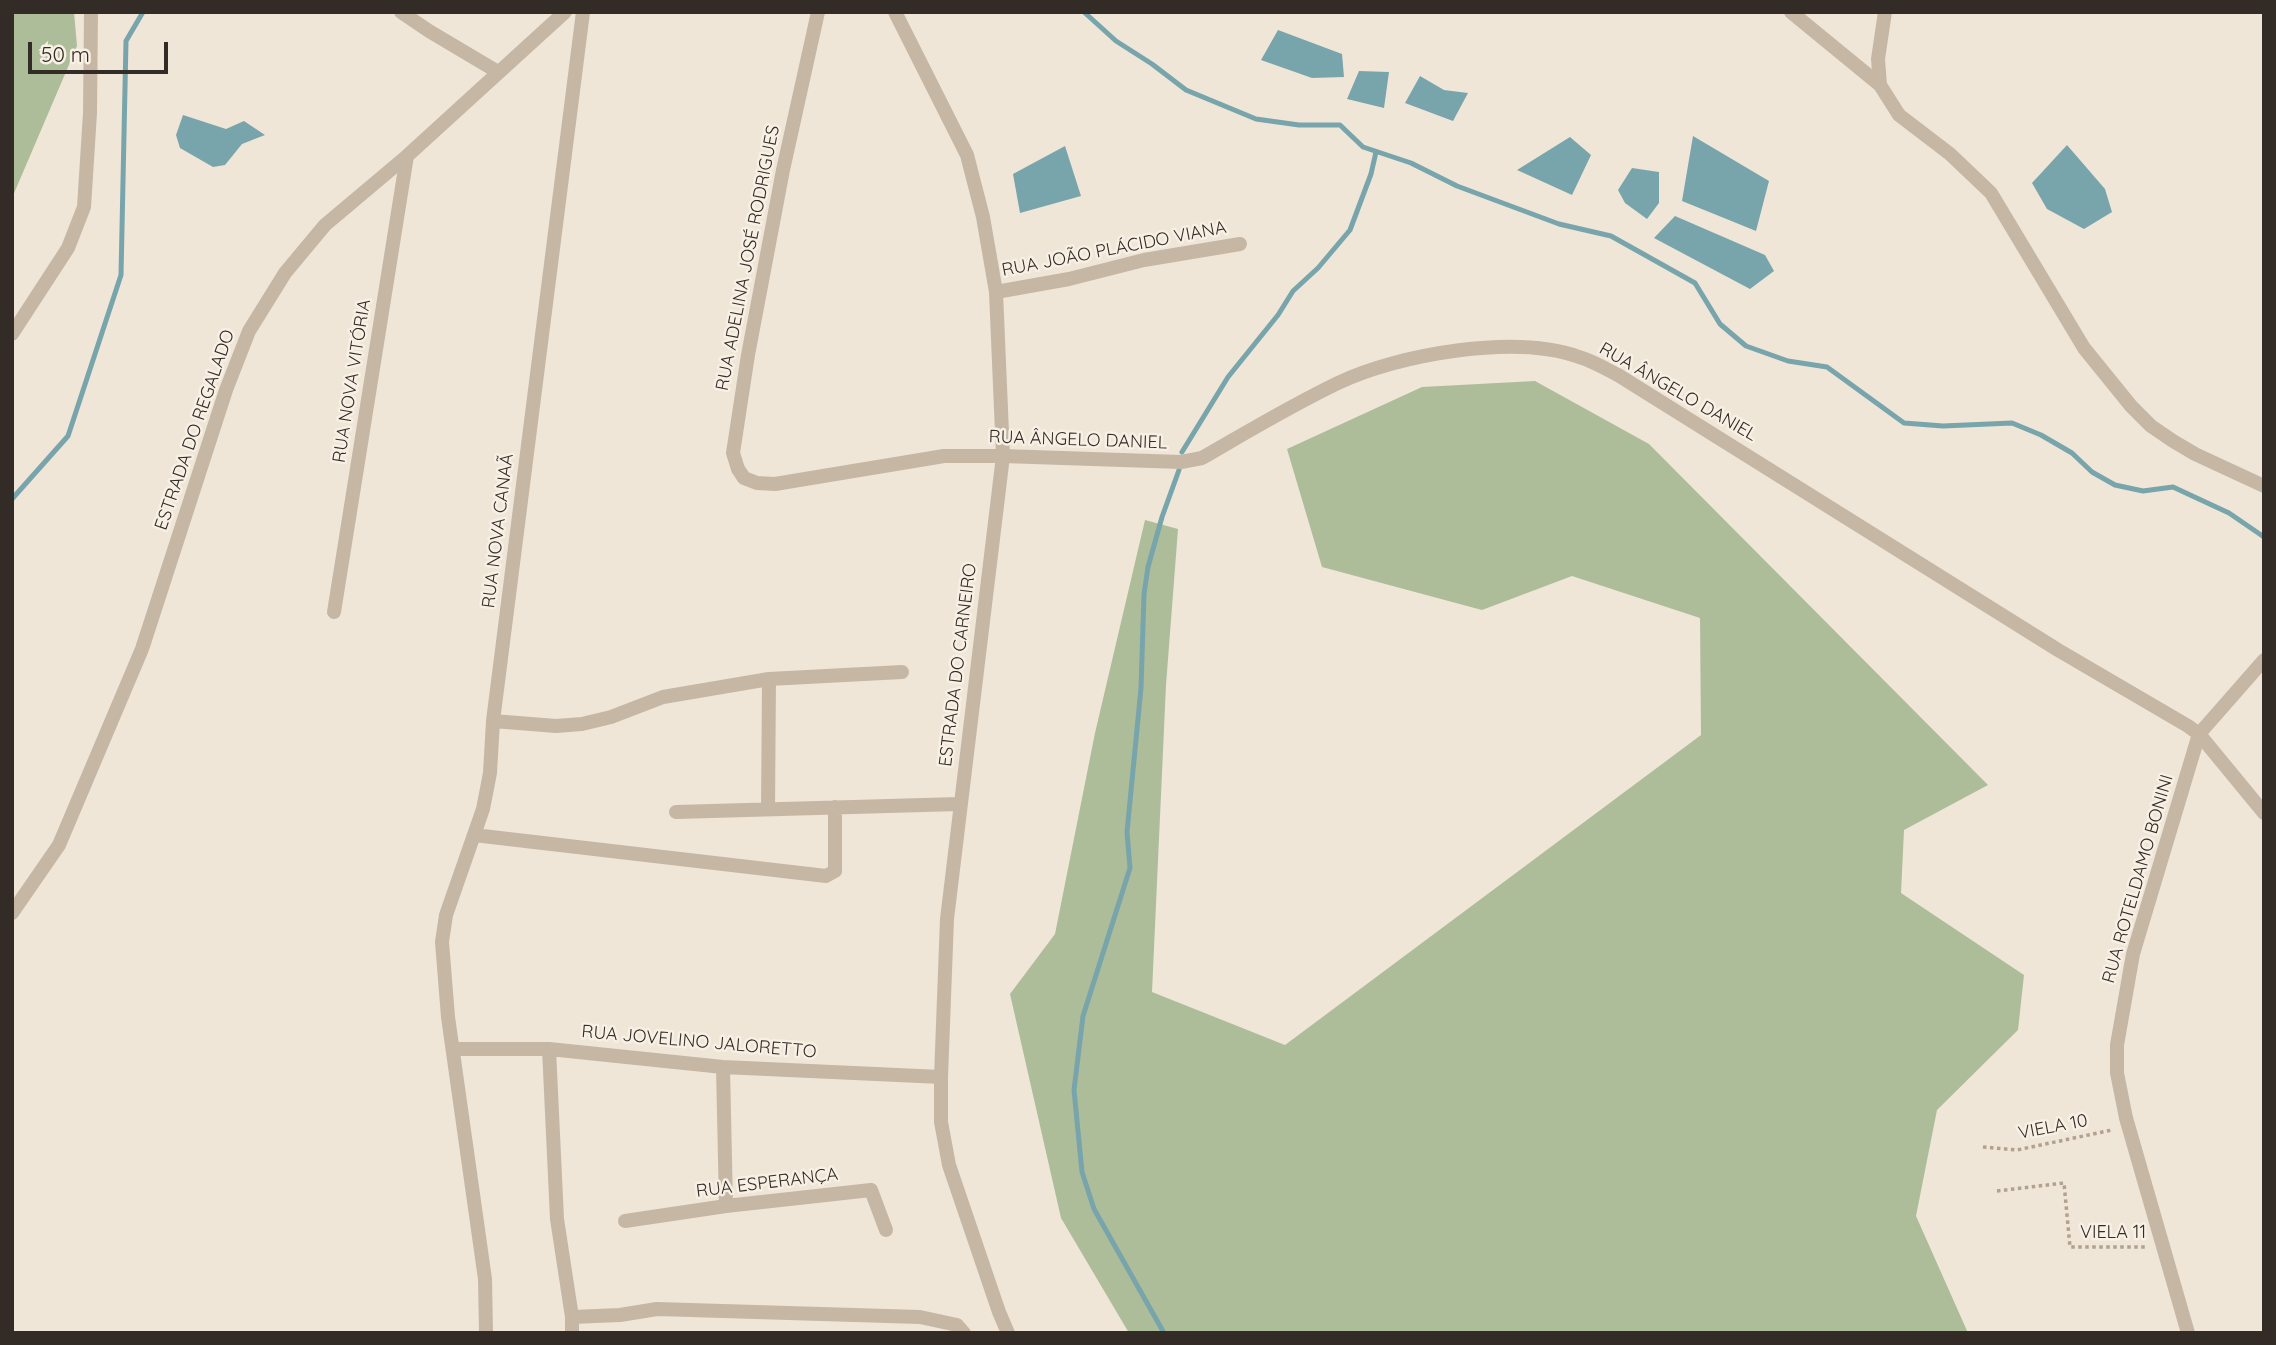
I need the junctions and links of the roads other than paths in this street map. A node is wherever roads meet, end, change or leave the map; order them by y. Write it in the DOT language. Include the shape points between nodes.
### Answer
graph roads {
  1 [pos="91,12"];
  2 [pos="401,12"];
  3 [pos="565,12"];
  4 [pos="583,12"];
  5 [pos="818,12"];
  6 [pos="895,12"];
  7 [pos="1791,12"];
  8 [pos="1885,12"];
  9 [pos="498,72"];
  10 [pos="1880,85"];
  11 [pos="407,156"];
  12 [pos="1240,244"];
  13 [pos="996,292"];
  14 [pos="12,334"];
  15 [pos="1003,456"];
  16 [pos="775,484"];
  17 [pos="2264,486"];
  18 [pos="334,612"];
  19 [pos="2264,660"];
  20 [pos="902,672"];
  21 [pos="769,679"];
  22 [pos="493,721"];
  23 [pos="2199,734"];
  24 [pos="960,804"];
  25 [pos="835,807"];
  26 [pos="768,809"];
  27 [pos="676,812"];
  28 [pos="2264,813"];
  29 [pos="474,835"];
  30 [pos="12,913"];
  31 [pos="453,1049"];
  32 [pos="549,1049"];
  33 [pos="723,1067"];
  34 [pos="941,1077"];
  35 [pos="726,1206"];
  36 [pos="625,1221"];
  37 [pos="886,1230"];
  38 [pos="572,1317"];
  39 [pos="486,1333"];
  40 [pos="572,1333"];
  41 [pos="964,1333"];
  42 [pos="1008,1333"];
  43 [pos="2188,1333"];
  1 -- 14 [label="street" via="83,207 68,248"];
  2 -- 9 [label="street"];
  3 -- 9 [label="street, ESTRADA DO REGALADO"];
  4 -- 22 [label="street, RUA NOVA CANAÃ"];
  5 -- 16 [label="street, RUA ADELINA JOSÉ RODRIGUES" via="783,170 733,453 744,478"];
  6 -- 13 [label="street, ESTRADA DO CARNEIRO" via="967,155 984,217"];
  7 -- 10 [label="street"];
  8 -- 10 [label="street" via="1878,59"];
  9 -- 11 [label="street, ESTRADA DO REGALADO"];
  10 -- 17 [label="street" via="1899,115 1991,192 2084,348 2131,406 2151,426 2194,454"];
  11 -- 18 [label="street, RUA NOVA VITÓRIA"];
  11 -- 30 [label="street, ESTRADA DO REGALADO" via="325,225 285,273 250,331 226,390 142,649 59,845"];
  12 -- 13 [label="street, RUA JOÃO PLÁCIDO VIANA"];
  13 -- 15 [label="street, ESTRADA DO CARNEIRO"];
  15 -- 16 [label="street, RUA ÂNGELO DANIEL" via="944,456"];
  15 -- 23 [label="street, RUA ÂNGELO DANIEL" via="1181,462 1202,458 1340,382 1399,361 1485,348 1536,347 1578,356 1628,381"];
  15 -- 24 [label="street, ESTRADA DO CARNEIRO"];
  19 -- 23 [label="street, RUA ROTELDAMO BONINI"];
  20 -- 21 [label="street"];
  21 -- 22 [label="street" via="663,697 582,723 556,726"];
  21 -- 26 [label="street"];
  22 -- 29 [label="street, RUA NOVA CANAÃ" via="490,773"];
  23 -- 28 [label="street, RUA ÂNGELO DANIEL"];
  23 -- 43 [label="street, RUA ROTELDAMO BONINI" via="2133,954 2117,1045 2117,1073 2128,1126"];
  24 -- 25 [label="street"];
  24 -- 34 [label="street, ESTRADA DO CARNEIRO" via="947,919"];
  25 -- 26 [label="street"];
  25 -- 29 [label="street" via="835,871 826,876"];
  26 -- 27 [label="street"];
  29 -- 31 [label="street, RUA NOVA CANAÃ" via="442,929"];
  31 -- 32 [label="street, RUA JOVELINO JALORETTO"];
  31 -- 39 [label="street, RUA NOVA CANAÃ" via="485,1279"];
  32 -- 33 [label="street, RUA JOVELINO JALORETTO"];
  32 -- 38 [label="street" via="557,1219"];
  33 -- 34 [label="street, RUA JOVELINO JALORETTO"];
  33 -- 35 [label="street"];
  34 -- 42 [label="street, ESTRADA DO CARNEIRO" via="949,1165"];
  35 -- 36 [label="street, RUA ESPERANÇA"];
  35 -- 37 [label="street, RUA ESPERANÇA" via="871,1190"];
  38 -- 40 [label="street"];
  38 -- 41 [label="street" via="656,1309 920,1317 957,1325"];
}
